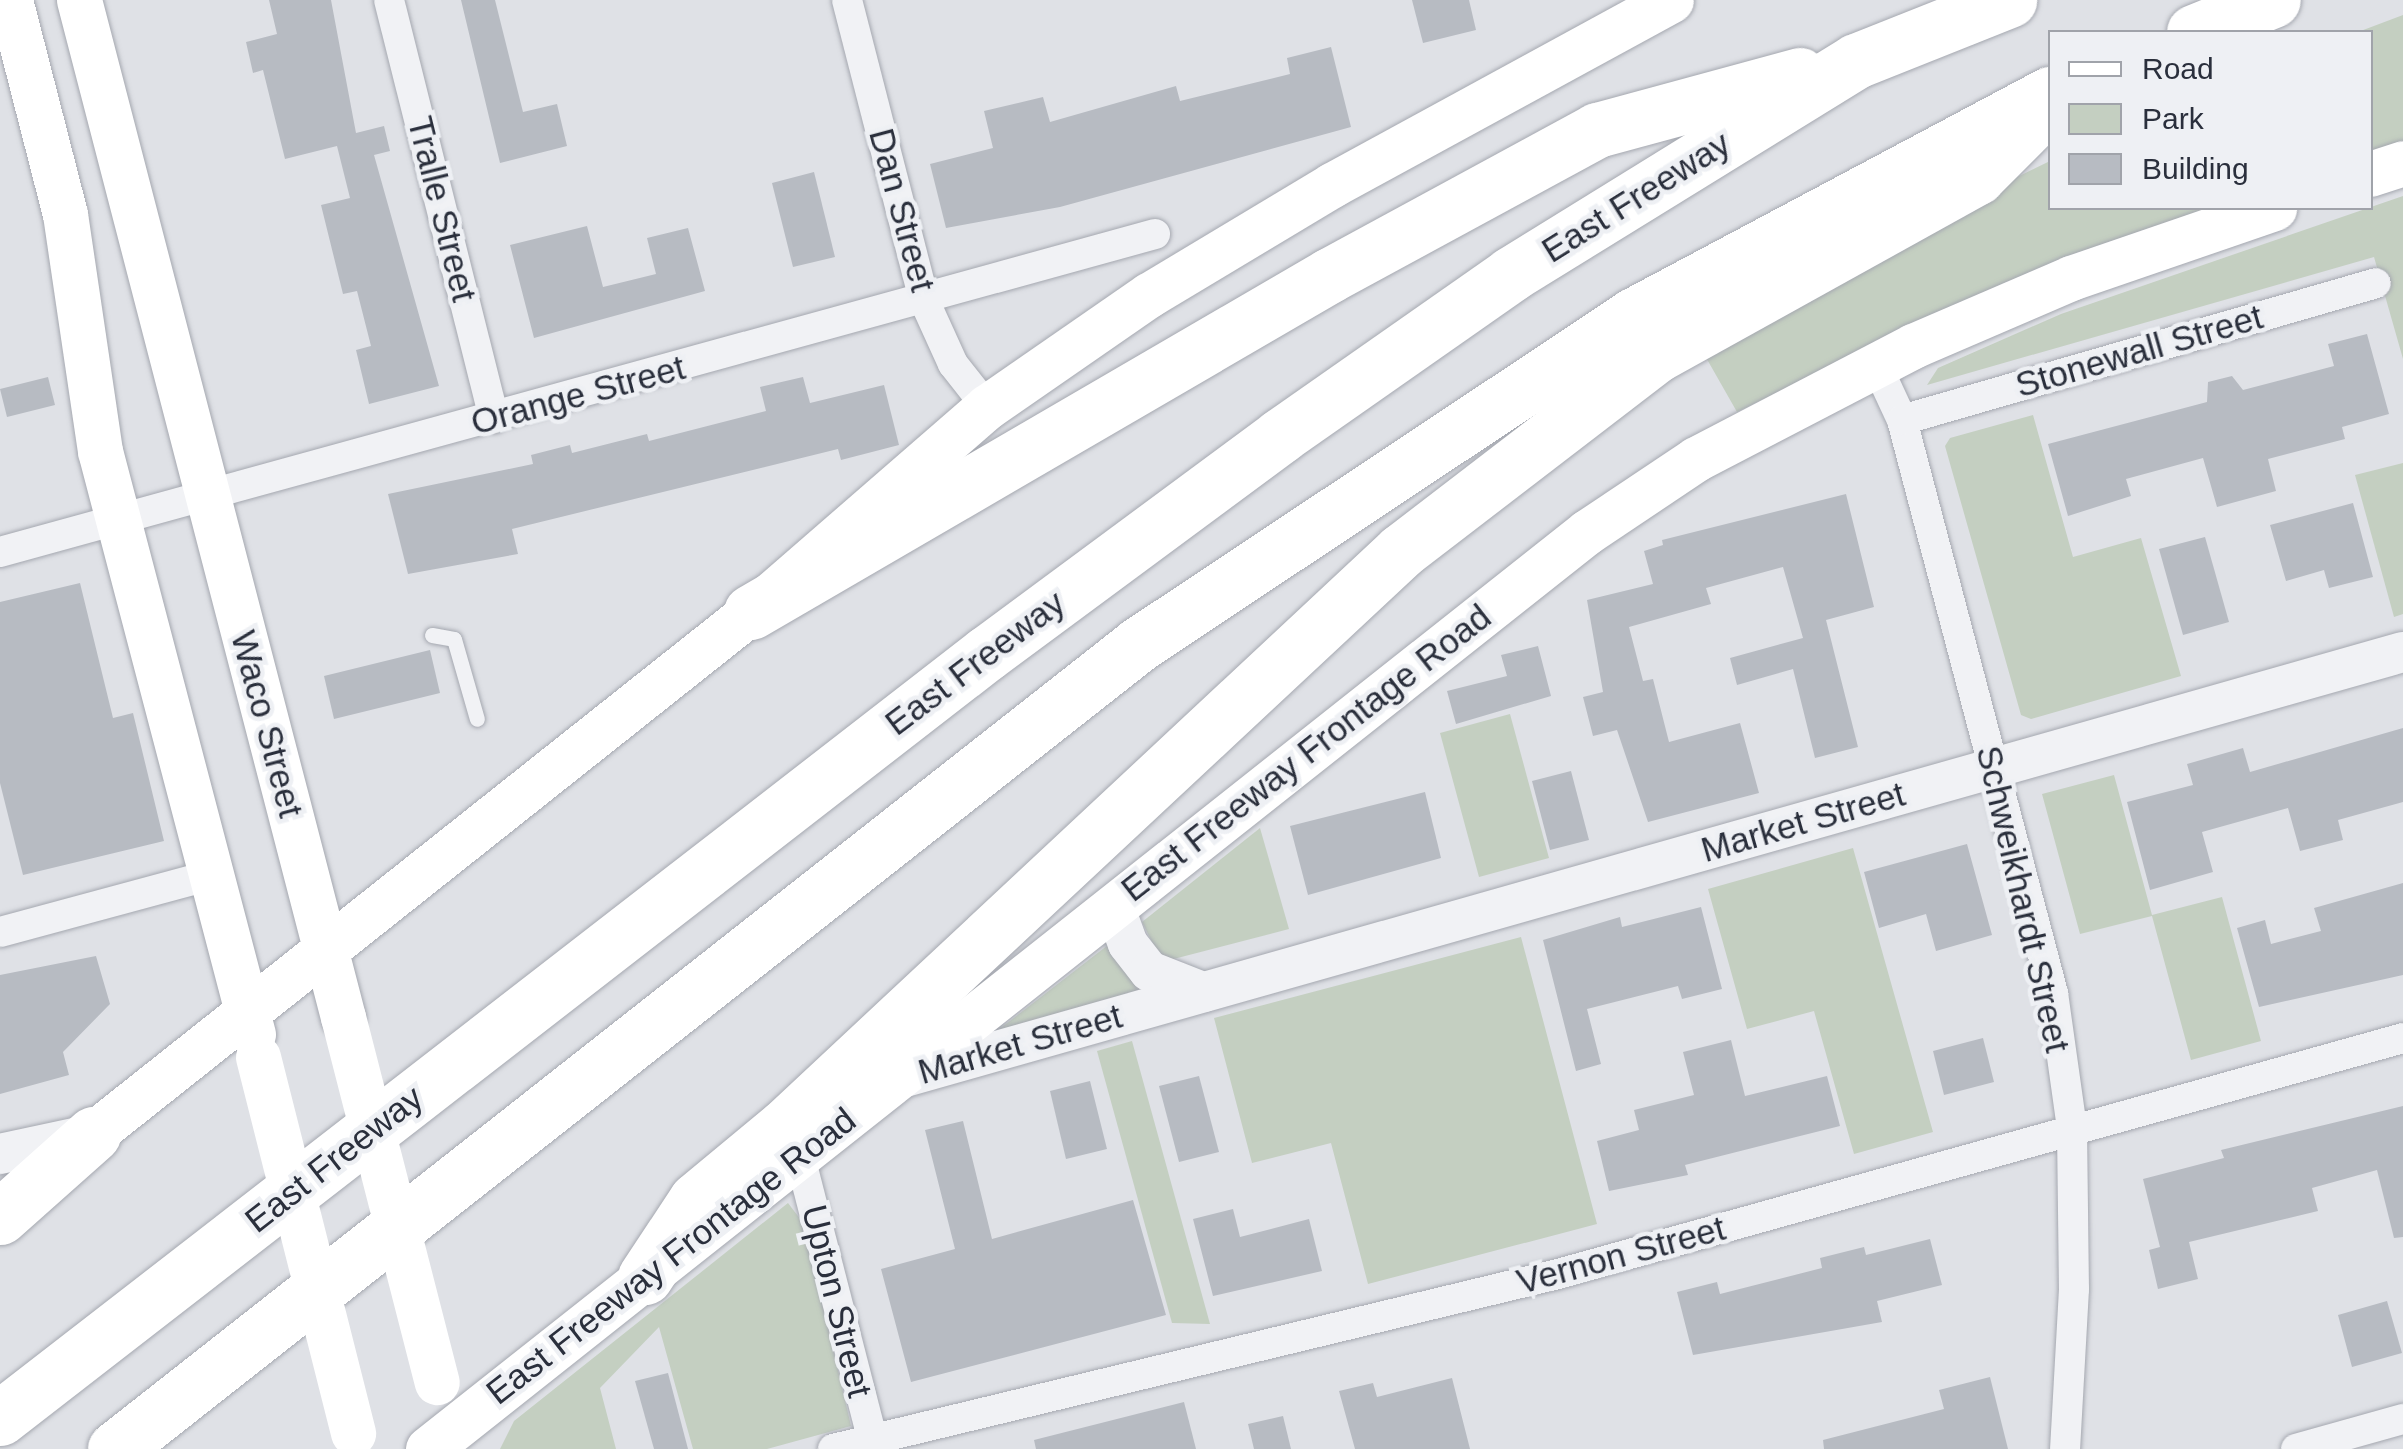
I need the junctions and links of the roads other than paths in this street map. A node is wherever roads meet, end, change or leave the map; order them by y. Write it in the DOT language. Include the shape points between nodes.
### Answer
graph roads {
  1 [pos="10,0"];
  2 [pos="79,0"];
  3 [pos="389,0"];
  4 [pos="847,0"];
  5 [pos="1671,0"];
  6 [pos="2010,0"];
  7 [pos="2273,0"];
  8 [pos="2199,30"];
  9 [pos="1856,60"];
  10 [pos="2048,95"];
  11 [pos="2048,106"];
  12 [pos="2403,162"];
  13 [pos="2373,173"];
  14 [pos="2268,210"];
  15 [pos="1155,234"];
  16 [pos="2376,283"];
  17 [pos="924,300"];
  18 [pos="1876,364"];
  19 [pos="988,407"];
  20 [pos="494,418"];
  21 [pos="1902,420"];
  22 [pos="207,496"];
  23 [pos="116,522"];
  24 [pos="0,552"];
  25 [pos="751,612"];
  26 [pos="432,635"];
  27 [pos="2403,652"];
  28 [pos="477,719"];
  29 [pos="1993,768"];
  30 [pos="211,875"];
  31 [pos="1114,906"];
  32 [pos="0,932"];
  33 [pos="325,945"];
  34 [pos="1203,992"];
  35 [pos="246,1006"];
  36 [pos="2403,1038"];
  37 [pos="894,1080"];
  38 [pos="2072,1128"];
  39 [pos="93,1134"];
  40 [pos="799,1153"];
  41 [pos="0,1154"];
  42 [pos="0,1217"];
  43 [pos="645,1277"];
  44 [pos="0,1418"];
  45 [pos="2403,1419"];
  46 [pos="355,1441"];
  47 [pos="444,1443"];
  48 [pos="874,1444"];
  49 [pos="115,1449"];
  50 [pos="833,1449"];
  51 [pos="2065,1449"];
  52 [pos="2296,1449"];
  1 -- 23 [label="main road" via="65,214"];
  2 -- 22 [label="main road, Waco Street"];
  3 -- 20 [label="street, Tralle Street"];
  4 -- 17 [label="street, Dan Street"];
  5 -- 19 [label="main road" via="1332,185 1149,296"];
  6 -- 9 [label="highway, East Freeway"];
  7 -- 8 [label="highway"];
  9 -- 25 [label="highway" via="1597,130 1330,275"];
  9 -- 44 [label="highway, East Freeway" via="1511,274 1280,436 986,653"];
  10 -- 49 [label="highway" via="1634,315 1139,644"];
  11 -- 43 [label="highway" via="1976,178 1658,354 1401,550 784,1127 696,1200"];
  12 -- 13 [label="main road"];
  14 -- 18 [label="main road, East Freeway Frontage Road" via="2014,300"];
  15 -- 17 [label="street, Orange Street"];
  16 -- 21 [label="street, Stonewall Street"];
  17 -- 19 [label="street, Dan Street" via="953,364"];
  17 -- 20 [label="street, Orange Street"];
  18 -- 21 [label="street, Schweikhardt Street"];
  18 -- 31 [label="main road, East Freeway Frontage Road" via="1696,459 1587,532"];
  19 -- 25 [label="main road"];
  20 -- 22 [label="street, Orange Street"];
  21 -- 29 [label="street, Schweikhardt Street"];
  22 -- 23 [label="street, Orange Street"];
  22 -- 33 [label="main road, Waco Street"];
  23 -- 24 [label="street, Orange Street"];
  23 -- 30 [label="main road"];
  25 -- 33 [label="main road"];
  26 -- 28 [label="lane" via="454,639"];
  27 -- 29 [label="street, Market Street"];
  29 -- 34 [label="street, Market Street"];
  29 -- 38 [label="street, Schweikhardt Street" via="2054,994"];
  30 -- 32 [label="street"];
  30 -- 35 [label="main road"];
  31 -- 34 [label="street, Market Street" via="1128,944 1149,971"];
  31 -- 37 [label="main road, East Freeway Frontage Road"];
  33 -- 35 [label="main road"];
  33 -- 47 [label="main road, Waco Street, bridge" via="437,1382"];
  34 -- 37 [label="street, Market Street"];
  35 -- 39 [label="main road"];
  35 -- 46 [label="main road, bridge"];
  36 -- 38 [label="street, Vernon Street"];
  37 -- 40 [label="main road, East Freeway Frontage Road"];
  38 -- 48 [label="street, Vernon Street" via="1558,1274"];
  38 -- 51 [label="street, Schweikhardt Street"];
  39 -- 41 [label="street"];
  39 -- 42 [label="highway"];
  40 -- 43 [label="main road, East Freeway Frontage Road"];
  40 -- 48 [label="street, Upton Street"];
  43 -- 47 [label="main road, East Freeway Frontage Road"];
  45 -- 52 [label="street"];
  48 -- 50 [label="street, Vernon Street"];
}
